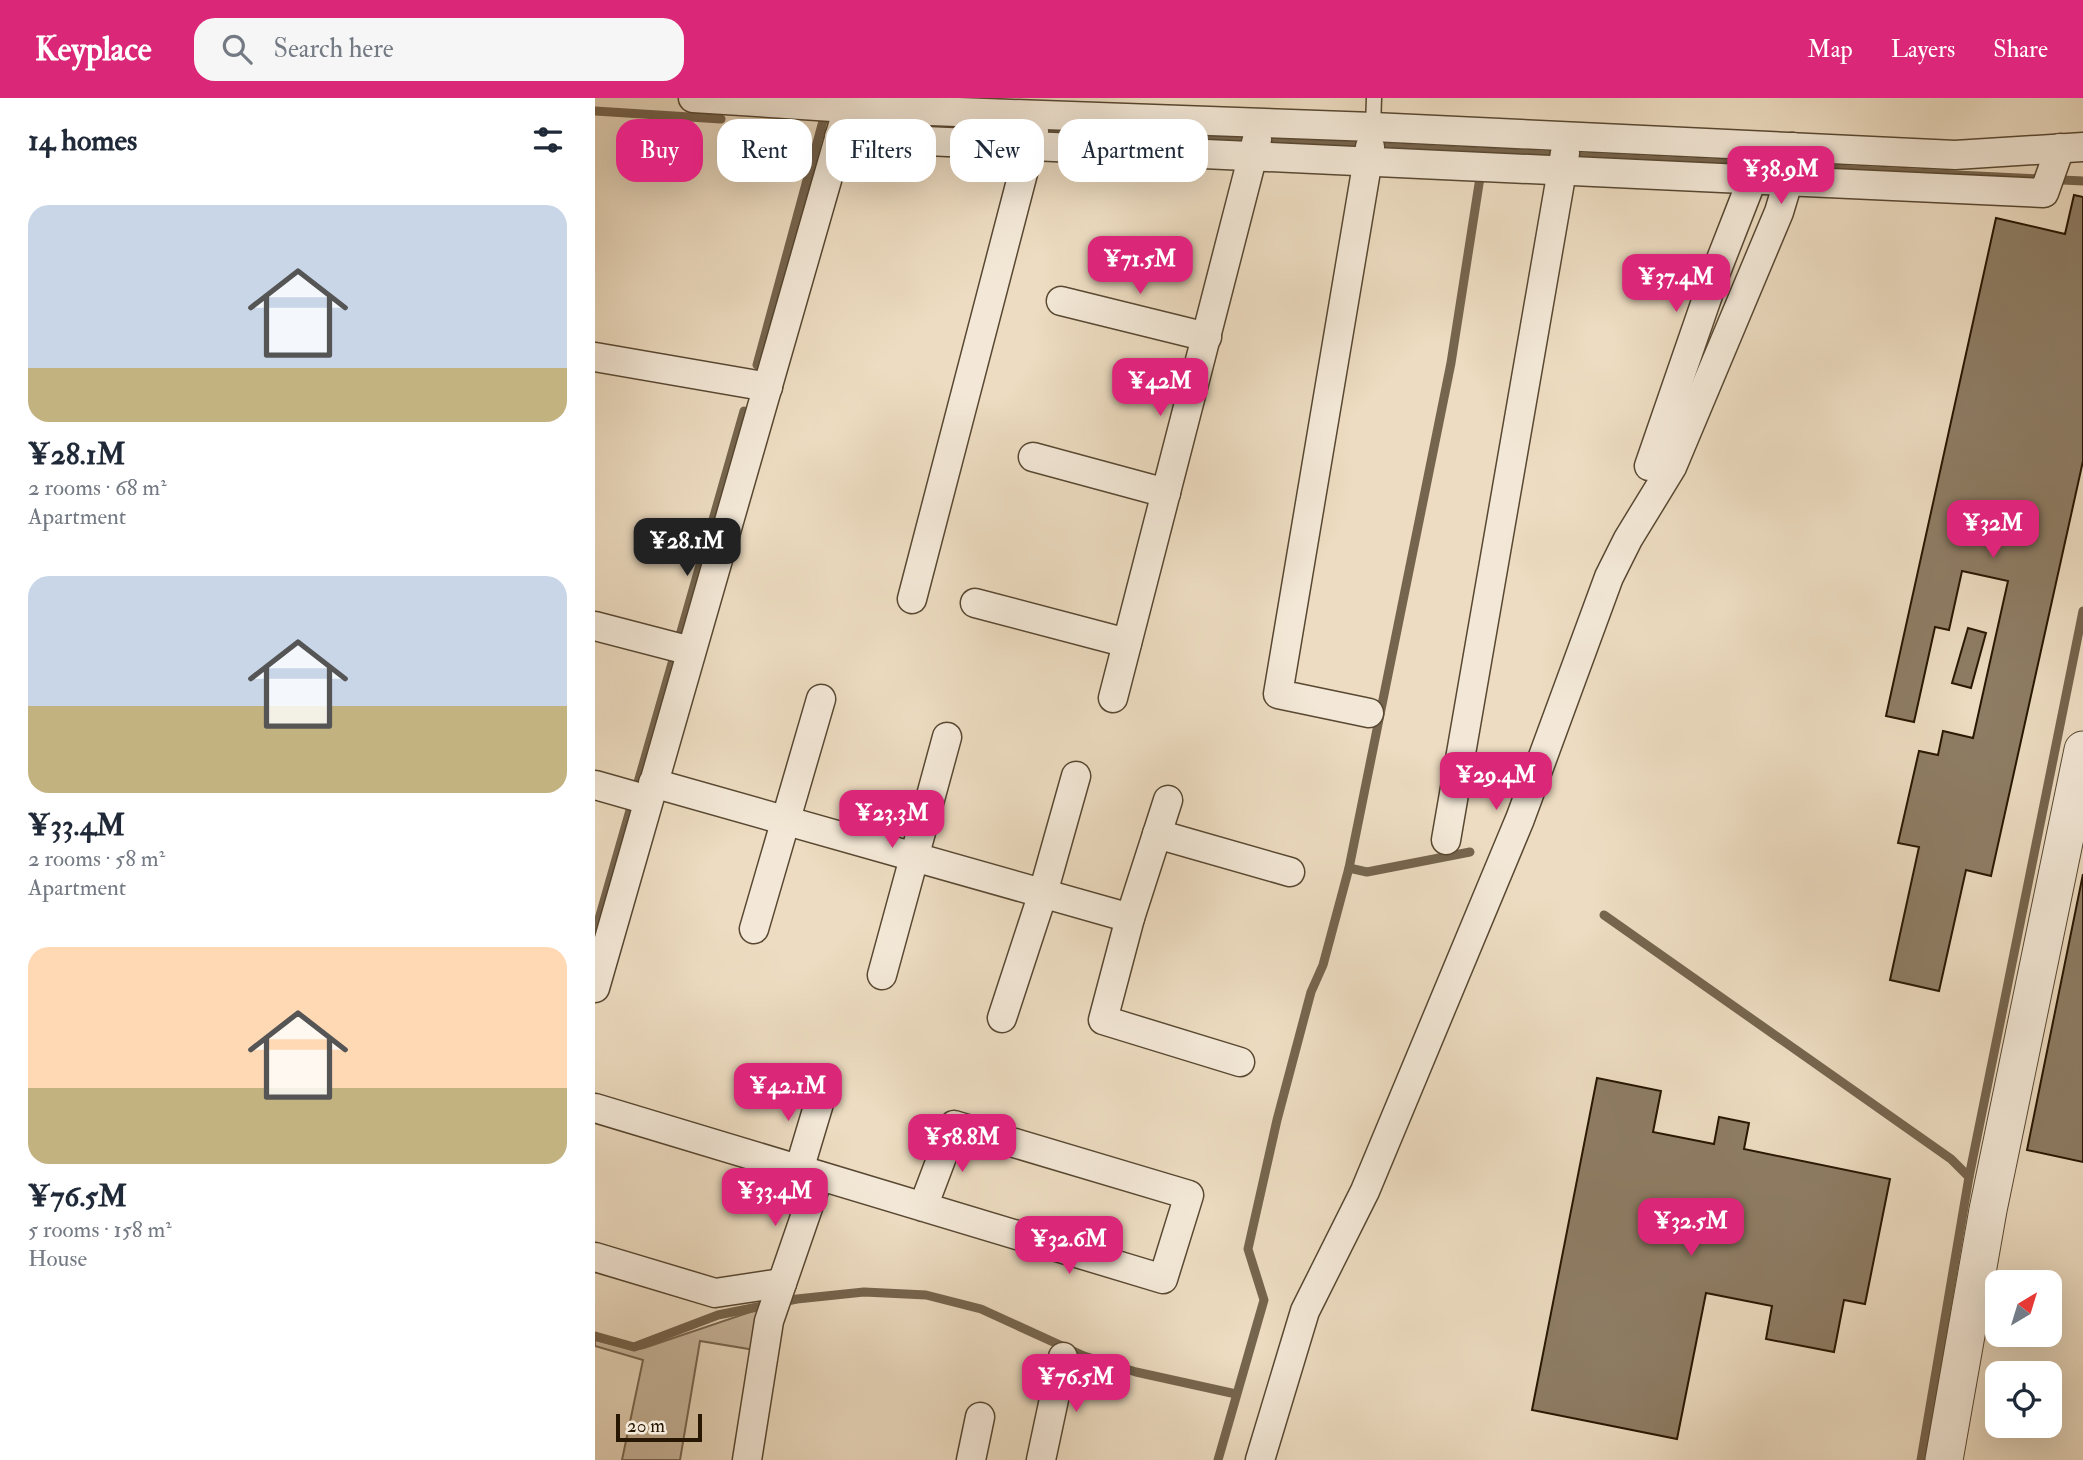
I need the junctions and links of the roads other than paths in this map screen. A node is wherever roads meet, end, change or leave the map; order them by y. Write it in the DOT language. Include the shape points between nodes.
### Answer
graph roads {
  1 [pos="693,98"];
  2 [pos="1374,98"];
  3 [pos="799,101"];
  4 [pos="848,108"];
  5 [pos="845,119"];
  6 [pos="950,120"];
  7 [pos="1044,130"];
  8 [pos="1257,140"];
  9 [pos="1371,146"];
  10 [pos="1565,154"];
  11 [pos="2061,163"];
  12 [pos="1790,164"];
  13 [pos="1752,180"];
  14 [pos="826,182"];
  15 [pos="1020,182"];
  16 [pos="1061,301"];
  17 [pos="1207,337"];
  18 [pos="595,358"];
  19 [pos="768,387"];
  20 [pos="1033,457"];
  21 [pos="1649,466"];
  22 [pos="1166,493"];
  23 [pos="912,599"];
  24 [pos="975,603"];
  25 [pos="595,626"];
  26 [pos="1127,643"];
  27 [pos="681,649"];
  28 [pos="1112,698"];
  29 [pos="821,699"];
  30 [pos="1370,713"];
  31 [pos="947,737"];
  32 [pos="2083,750"];
  33 [pos="1076,776"];
  34 [pos="595,785"];
  35 [pos="642,793"];
  36 [pos="1168,800"];
  37 [pos="785,820"];
  38 [pos="1157,834"];
  39 [pos="1446,840"];
  40 [pos="915,857"];
  41 [pos="1290,872"];
  42 [pos="1043,893"];
  43 [pos="1130,918"];
  44 [pos="754,929"];
  45 [pos="602,938"];
  46 [pos="882,975"];
  47 [pos="595,988"];
  48 [pos="1003,1018"];
  49 [pos="1240,1062"];
  50 [pos="823,1090"];
  51 [pos="595,1108"];
  52 [pos="809,1172"];
  53 [pos="923,1207"];
  54 [pos="595,1257"];
  55 [pos="777,1296"];
  56 [pos="1063,1357"];
  57 [pos="980,1417"];
  58 [pos="747,1460"];
  59 [pos="971,1460"];
  60 [pos="1041,1460"];
  61 [pos="1260,1460"];
  62 [pos="1944,1460"];
  1 -- 3 [label="street"];
  2 -- 9 [label="lane"];
  3 -- 4 [label="street"];
  4 -- 5 [label="street"];
  4 -- 6 [label="street"];
  7 -- 8 [label="street"];
  8 -- 9 [label="street"];
  8 -- 17 [label="street"];
  9 -- 10 [label="street"];
  9 -- 10 [label="street" via="1483,168"];
  9 -- 30 [label="street" via="1278,694"];
  10 -- 12 [label="street"];
  10 -- 13 [label="street"];
  10 -- 39 [label="street"];
  11 -- 12 [label="street" via="1955,155"];
  11 -- 12 [label="street" via="2044,193"];
  12 -- 13 [label="street"];
  12 -- 61 [label="street" via="1779,212 1672,467 1609,578 1520,819 1365,1191 1304,1311"];
  13 -- 21 [label="street"];
  14 -- 19 [label="street"];
  15 -- 23 [label="street"];
  16 -- 17 [label="street"];
  17 -- 22 [label="street"];
  18 -- 19 [label="street"];
  19 -- 27 [label="street"];
  20 -- 22 [label="street"];
  22 -- 26 [label="street"];
  24 -- 26 [label="street"];
  25 -- 27 [label="street"];
  26 -- 28 [label="street"];
  27 -- 35 [label="street"];
  29 -- 37 [label="street"];
  31 -- 40 [label="street"];
  32 -- 62 [label="street" via="1988,1210"];
  33 -- 42 [label="street"];
  34 -- 35 [label="street"];
  35 -- 37 [label="street"];
  35 -- 45 [label="street"];
  36 -- 38 [label="street"];
  37 -- 40 [label="street"];
  37 -- 44 [label="street"];
  38 -- 41 [label="street"];
  38 -- 43 [label="street"];
  40 -- 42 [label="street"];
  40 -- 46 [label="street"];
  42 -- 43 [label="street"];
  42 -- 48 [label="street"];
  43 -- 49 [label="street" via="1103,1020"];
  45 -- 47 [label="street"];
  50 -- 52 [label="street"];
  51 -- 52 [label="street"];
  52 -- 53 [label="street"];
  52 -- 55 [label="street"];
  53 -- 53 [label="street" via="1164,1279 1189,1195 954,1125"];
  54 -- 55 [label="street" via="715,1293"];
  55 -- 58 [label="street"];
  56 -- 60 [label="street"];
  57 -- 59 [label="street"];
}
